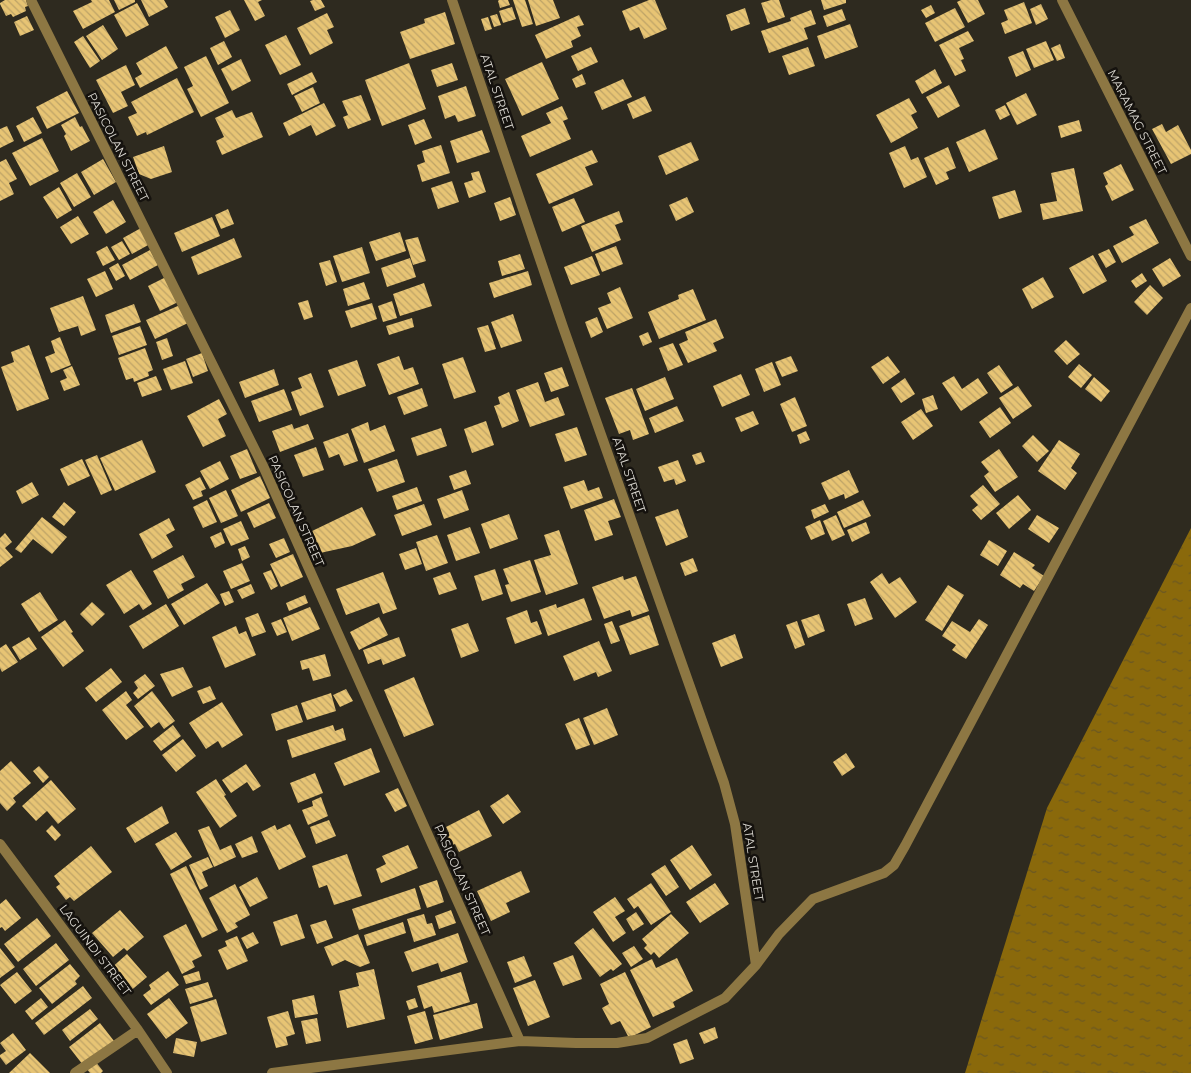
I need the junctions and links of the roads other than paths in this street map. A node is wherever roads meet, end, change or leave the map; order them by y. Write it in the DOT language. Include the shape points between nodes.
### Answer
graph roads {
  1 [pos="31,0"];
  2 [pos="452,0"];
  3 [pos="1062,0"];
  4 [pos="1191,256"];
  5 [pos="1191,308"];
  6 [pos="0,844"];
  7 [pos="756,965"];
  8 [pos="138,1030"];
  9 [pos="520,1041"];
  10 [pos="75,1073"];
  11 [pos="167,1073"];
  12 [pos="272,1073"];
  1 -- 9 [label="street, PASICOLAN STREET" via="264,468"];
  2 -- 7 [label="street, ATAL STREET" via="724,783 735,824"];
  3 -- 4 [label="street, MARAMAG STREET"];
  5 -- 7 [label="street" via="894,865 874,878 813,899 779,934"];
  6 -- 8 [label="street, LAGUINDI STREET"];
  7 -- 9 [label="street" via="725,998 647,1038 576,1044"];
  8 -- 10 [label="street"];
  8 -- 11 [label="street, LAGUINDI STREET"];
  9 -- 12 [label="street"];
}
